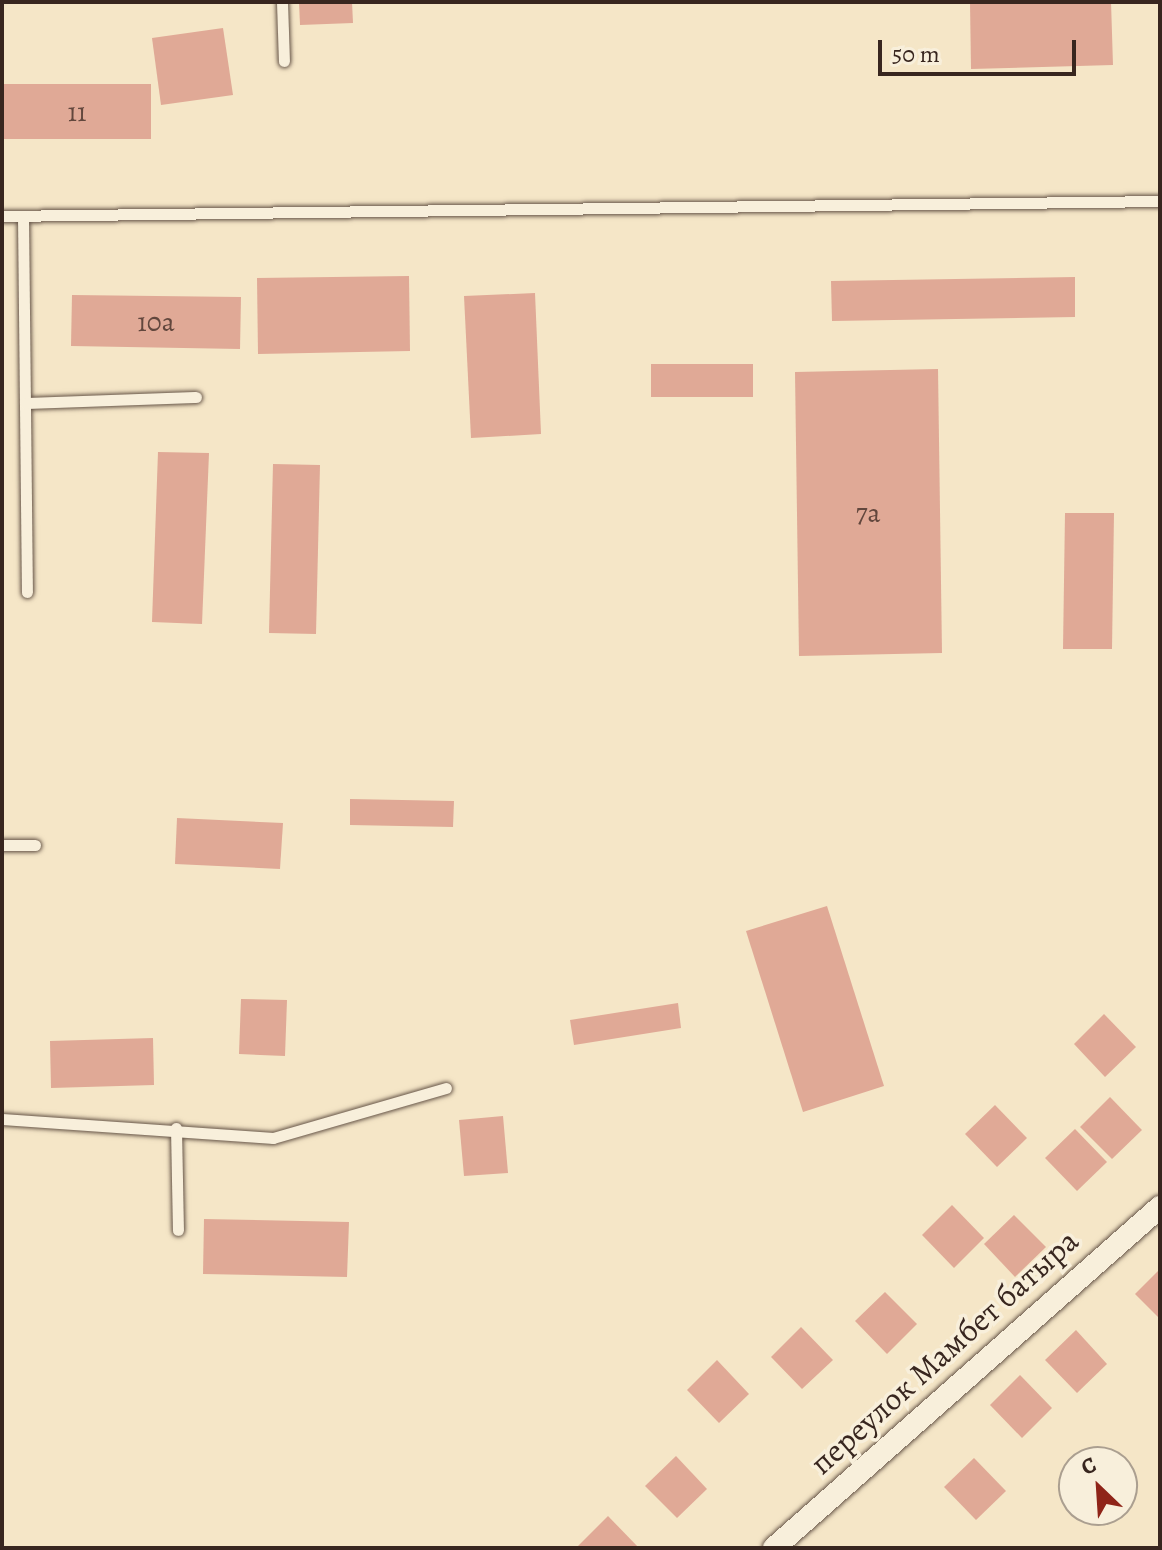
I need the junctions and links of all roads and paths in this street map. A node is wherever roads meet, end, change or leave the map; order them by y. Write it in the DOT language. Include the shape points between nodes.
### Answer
graph roads {
  1 [pos="282,2"];
  2 [pos="284,61"];
  3 [pos="1160,201"];
  4 [pos="2,216"];
  5 [pos="23,216"];
  6 [pos="196,397"];
  7 [pos="25,403"];
  8 [pos="27,592"];
  9 [pos="2,845"];
  10 [pos="35,845"];
  11 [pos="446,1088"];
  12 [pos="2,1119"];
  13 [pos="176,1128"];
  14 [pos="1160,1207"];
  15 [pos="178,1230"];
  16 [pos="774,1548"];
  1 -- 2 [label="lane"];
  3 -- 5 [label="lane"];
  4 -- 5 [label="lane"];
  5 -- 7 [label="lane"];
  6 -- 7 [label="lane"];
  7 -- 8 [label="lane"];
  9 -- 10 [label="lane"];
  11 -- 13 [label="lane" via="273,1138"];
  12 -- 13 [label="lane"];
  13 -- 15 [label="lane"];
  14 -- 16 [label="street, переулок Мамбет батыра"];
}
